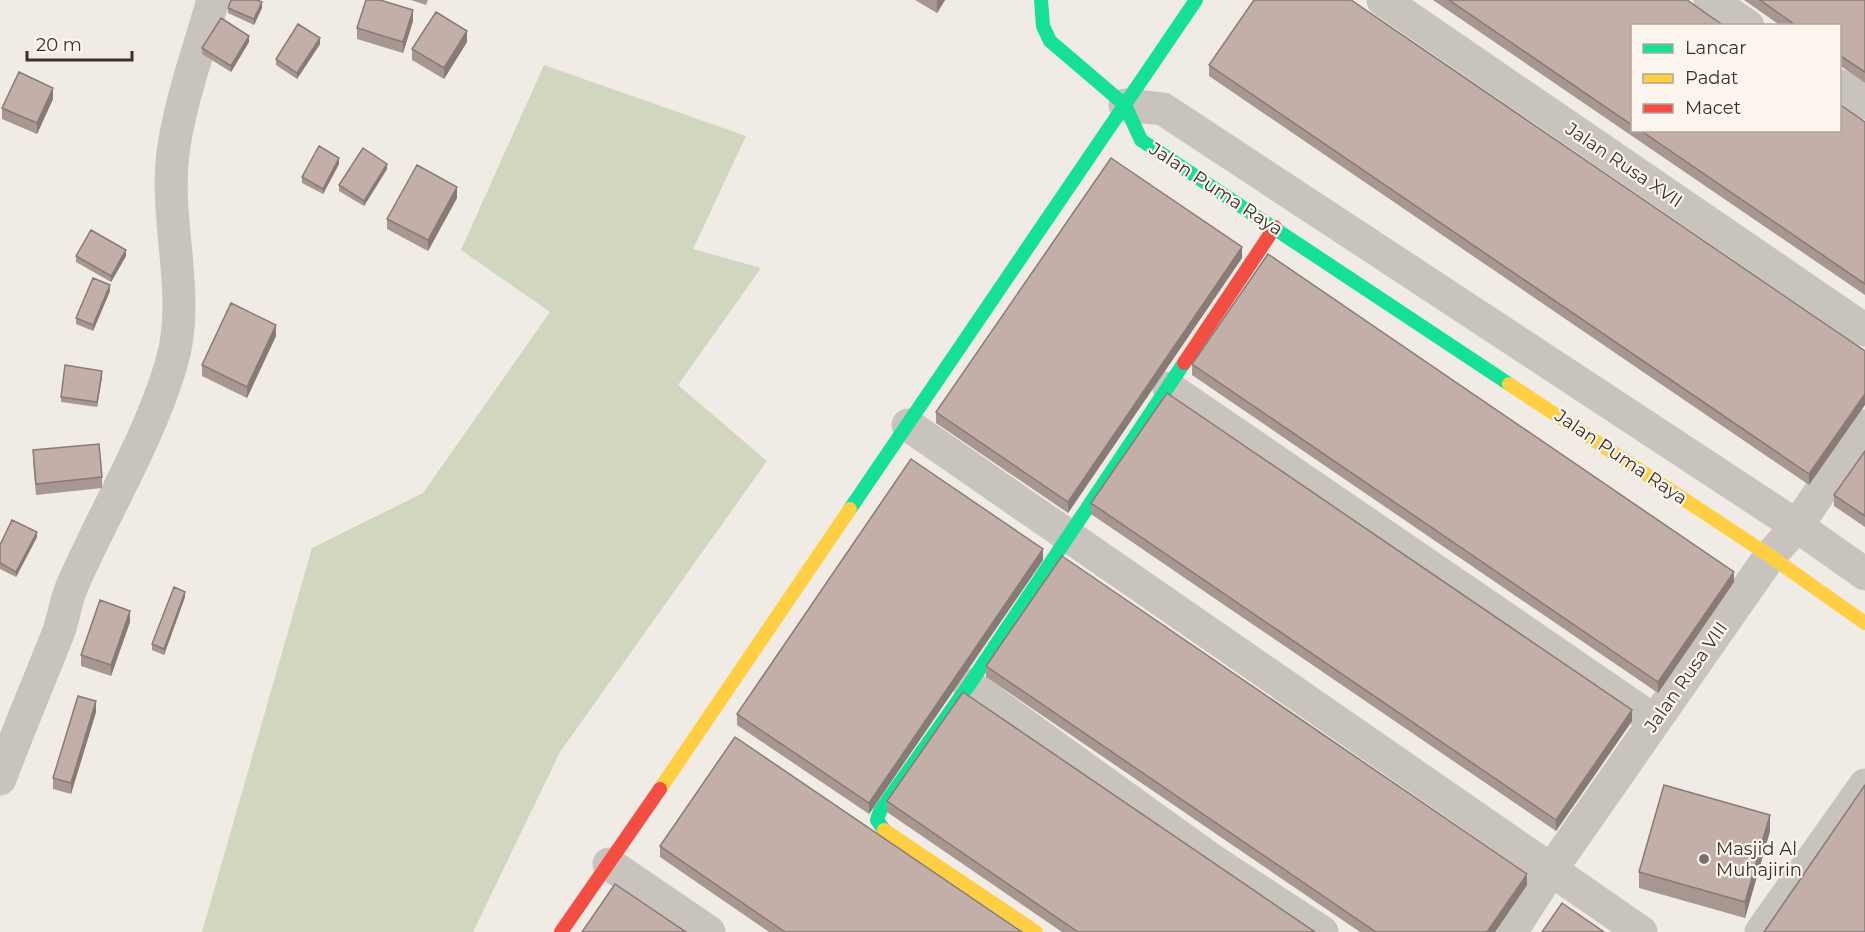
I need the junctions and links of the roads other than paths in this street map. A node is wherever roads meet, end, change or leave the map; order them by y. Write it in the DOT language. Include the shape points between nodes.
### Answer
graph roads {
  1 [pos="213,0"];
  2 [pos="1041,0"];
  3 [pos="1196,0"];
  4 [pos="1383,0"];
  5 [pos="1710,0"];
  6 [pos="1745,24"];
  7 [pos="1841,87"];
  8 [pos="1865,103"];
  9 [pos="1125,105"];
  10 [pos="1275,227"];
  11 [pos="1865,330"];
  12 [pos="1169,388"];
  13 [pos="908,425"];
  14 [pos="1865,426"];
  15 [pos="1797,526"];
  16 [pos="1068,537"];
  17 [pos="1770,556"];
  18 [pos="1865,574"];
  19 [pos="1865,623"];
  20 [pos="969,685"];
  21 [pos="1655,721"];
  22 [pos="0,779"];
  23 [pos="1865,785"];
  24 [pos="609,864"];
  25 [pos="1551,870"];
  26 [pos="561,932"];
  27 [pos="709,932"];
  28 [pos="1036,932"];
  29 [pos="1322,932"];
  30 [pos="1511,932"];
  31 [pos="1641,932"];
  32 [pos="1761,932"];
  1 -- 22 [label="street" via="173,154 178,335 171,366 71,587 58,634"];
  2 -- 9 [label="street" via="1043,26 1050,40"];
  3 -- 9 [label="street"];
  4 -- 11 [label="street, Jalan Rusa XVII"];
  5 -- 6 [label="street"];
  7 -- 8 [label="street"];
  9 -- 10 [label="street, Jalan Puma Raya" via="1141,140"];
  9 -- 13 [label="street"];
  9 -- 15 [label="street, Jalan Puma Raya" via="1163,109"];
  10 -- 12 [label="street"];
  10 -- 17 [label="street, Jalan Puma Raya"];
  12 -- 16 [label="street"];
  12 -- 21 [label="street"];
  13 -- 16 [label="street"];
  13 -- 24 [label="street"];
  14 -- 15 [label="street, Jalan Rusa VIII"];
  15 -- 17 [label="street, Jalan Rusa VIII"];
  15 -- 18 [label="street, Jalan Puma Raya"];
  16 -- 20 [label="street"];
  16 -- 25 [label="street"];
  17 -- 19 [label="street, Jalan Puma Raya"];
  17 -- 21 [label="street, Jalan Rusa VIII"];
  20 -- 28 [label="street" via="877,820 884,830"];
  20 -- 29 [label="street" via="1209,858"];
  21 -- 25 [label="street, Jalan Rusa VIII"];
  23 -- 32 [label="street"];
  24 -- 26 [label="street"];
  24 -- 27 [label="street"];
  25 -- 30 [label="street, Jalan Rusa VIII"];
  25 -- 31 [label="street"];
}
